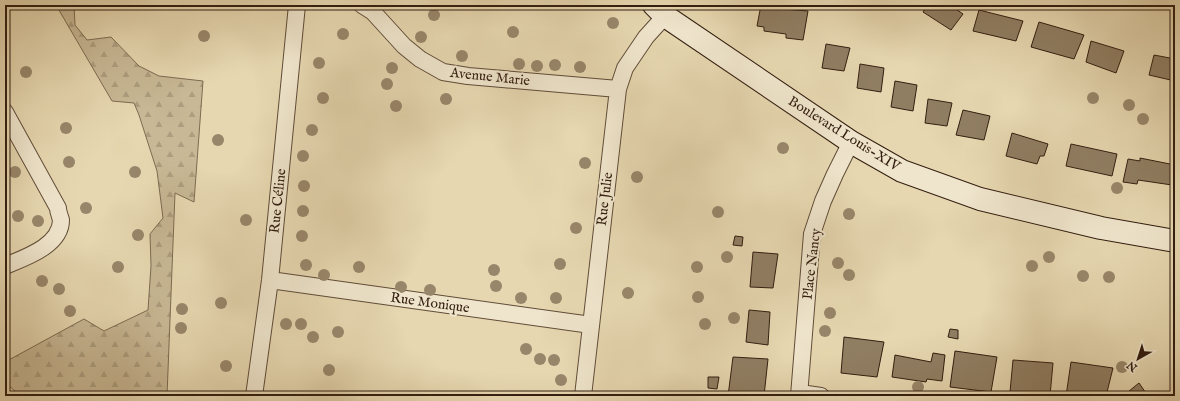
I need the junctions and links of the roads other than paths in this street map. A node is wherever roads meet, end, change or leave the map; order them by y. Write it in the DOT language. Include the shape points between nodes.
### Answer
graph roads {
  1 [pos="297,5"];
  2 [pos="362,5"];
  3 [pos="659,11"];
  4 [pos="618,89"];
  5 [pos="5,112"];
  6 [pos="851,142"];
  7 [pos="1175,241"];
  8 [pos="5,266"];
  9 [pos="270,280"];
  10 [pos="591,325"];
  11 [pos="799,395"];
  12 [pos="254,396"];
  13 [pos="583,396"];
  14 [pos="820,396"];
  1 -- 9 [label="street, Rue Céline"];
  2 -- 4 [label="street, Avenue Marie" via="373,12 404,46 443,72"];
  3 -- 4 [label="street, Rue Julie" via="646,37 625,68"];
  3 -- 6 [label="main road, Boulevard Louis-XIV"];
  4 -- 10 [label="street, Rue Julie"];
  5 -- 8 [label="street" via="58,208 61,220 58,233 49,244"];
  6 -- 7 [label="main road, Boulevard Louis-XIV" via="902,171 980,199 1101,228"];
  6 -- 11 [label="street, Place Nancy" via="834,174 812,234"];
  9 -- 10 [label="street, Rue Monique"];
  9 -- 12 [label="street, Rue Céline"];
  10 -- 13 [label="street, Rue Julie"];
  11 -- 14 [label="street, Place Nancy"];
}
